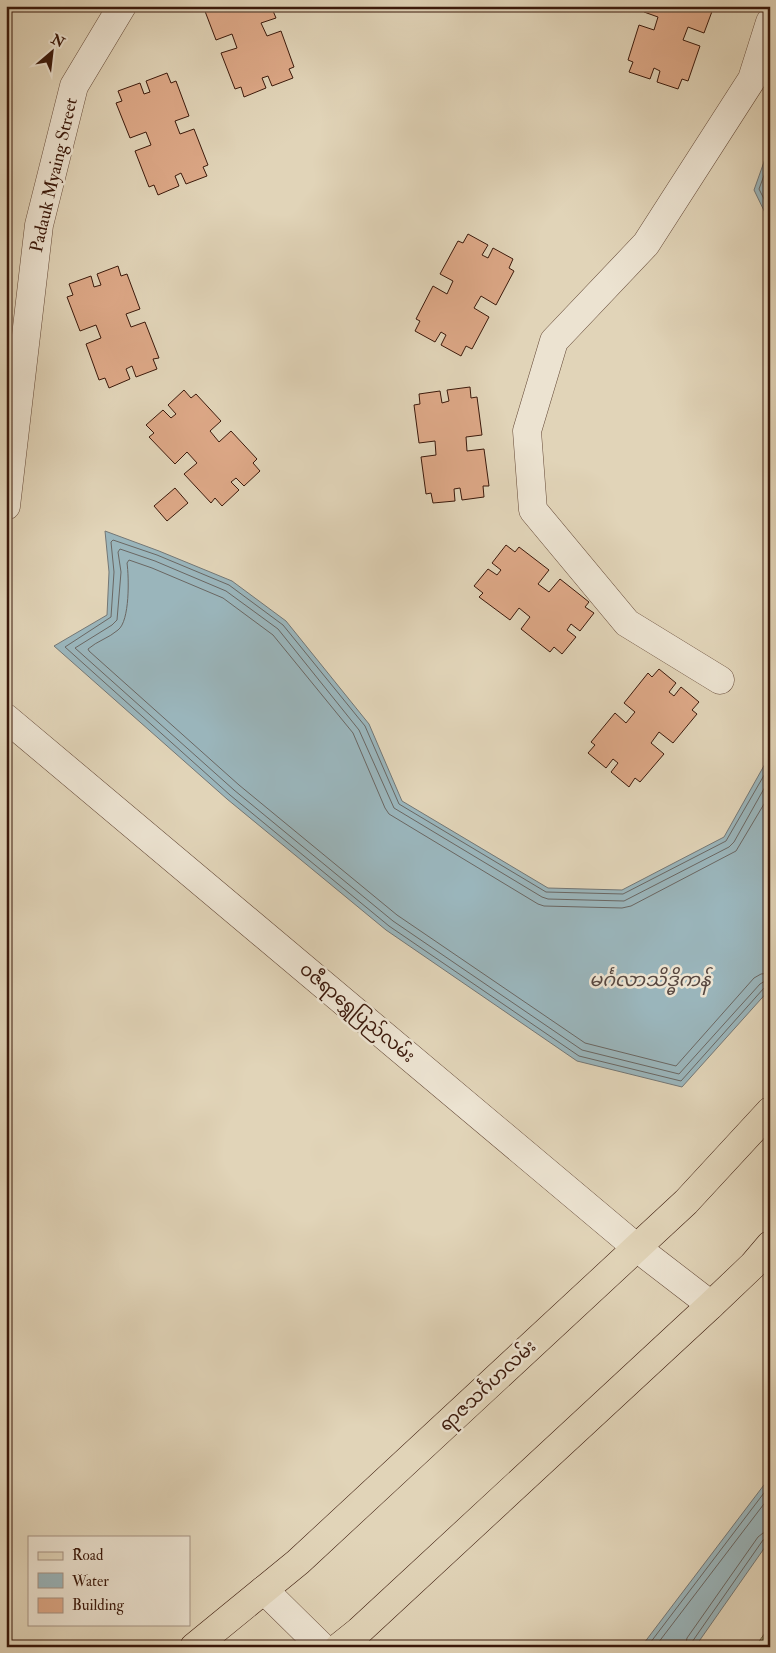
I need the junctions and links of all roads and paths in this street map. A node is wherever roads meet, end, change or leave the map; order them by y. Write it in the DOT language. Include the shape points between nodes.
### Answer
graph roads {
  1 [pos="122,6"];
  2 [pos="770,22"];
  3 [pos="6,506"];
  4 [pos="720,680"];
  5 [pos="6,718"];
  6 [pos="770,1111"];
  7 [pos="770,1245"];
  8 [pos="637,1248"];
  9 [pos="711,1305"];
  10 [pos="264,1590"];
  11 [pos="194,1647"];
  12 [pos="322,1647"];
  13 [pos="339,1647"];
  1 -- 3 [label="street, Padauk Myaing Street" via="74,86 38,225"];
  2 -- 4 [label="street" via="752,79 646,244 554,341 527,431 533,510 627,623"];
  5 -- 8 [label="street, ဝဇီရာရွှေပြည်လမ်း"];
  6 -- 8 [label="main road, ရာဇသင်္ဂဟလမ်း" via="686,1202"];
  7 -- 9 [label="main road"];
  8 -- 9 [label="street, ဝဇီရာရွှေပြည်လမ်း"];
  8 -- 10 [label="main road, ရာဇသင်္ဂဟလမ်း"];
  9 -- 13 [label="main road"];
  10 -- 11 [label="main road, ရာဇသင်္ဂဟလမ်း"];
  10 -- 12 [label="street"];
}
